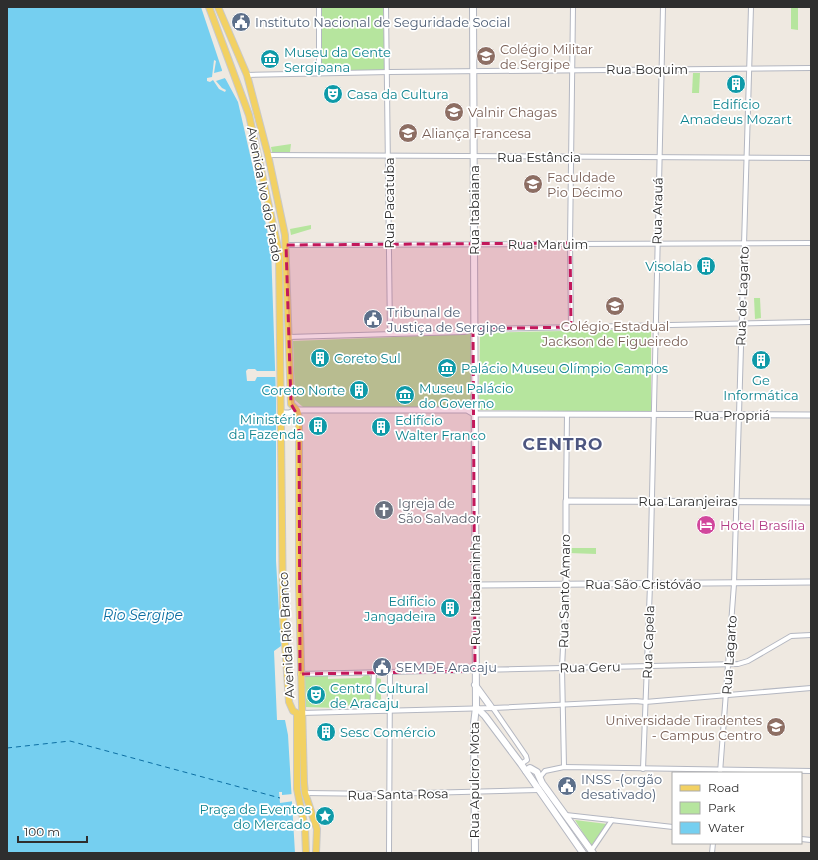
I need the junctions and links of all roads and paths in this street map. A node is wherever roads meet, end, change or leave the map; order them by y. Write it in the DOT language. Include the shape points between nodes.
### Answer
graph roads {
  1 [pos="209,7"];
  2 [pos="218,7"];
  3 [pos="319,7"];
  4 [pos="386,7"];
  5 [pos="473,7"];
  6 [pos="573,7"];
  7 [pos="663,7"];
  8 [pos="750,7"];
  9 [pos="811,68"];
  10 [pos="662,69"];
  11 [pos="573,70"];
  12 [pos="750,70"];
  13 [pos="474,71"];
  14 [pos="387,72"];
  15 [pos="319,74"];
  16 [pos="247,75"];
  17 [pos="268,156"];
  18 [pos="389,156"];
  19 [pos="474,157"];
  20 [pos="571,157"];
  21 [pos="658,157"];
  22 [pos="747,158"];
  23 [pos="811,158"];
  24 [pos="570,243"];
  25 [pos="744,243"];
  26 [pos="811,243"];
  27 [pos="389,244"];
  28 [pos="474,244"];
  29 [pos="657,244"];
  30 [pos="286,245"];
  31 [pos="811,322"];
  32 [pos="741,323"];
  33 [pos="654,324"];
  34 [pos="571,327"];
  35 [pos="473,331"];
  36 [pos="390,334"];
  37 [pos="288,338"];
  38 [pos="297,410"];
  39 [pos="281,413"];
  40 [pos="474,414"];
  41 [pos="568,414"];
  42 [pos="653,414"];
  43 [pos="811,414"];
  44 [pos="737,415"];
  45 [pos="566,501"];
  46 [pos="652,501"];
  47 [pos="736,501"];
  48 [pos="811,502"];
  49 [pos="811,582"];
  50 [pos="734,584"];
  51 [pos="475,585"];
  52 [pos="566,585"];
  53 [pos="650,585"];
  54 [pos="811,635"];
  55 [pos="729,664"];
  56 [pos="647,666"];
  57 [pos="562,668"];
  58 [pos="475,670"];
  59 [pos="374,672"];
  60 [pos="390,672"];
  61 [pos="300,674"];
  62 [pos="475,685"];
  63 [pos="811,688"];
  64 [pos="727,695"];
  65 [pos="645,702"];
  66 [pos="562,705"];
  67 [pos="476,707"];
  68 [pos="492,707"];
  69 [pos="372,711"];
  70 [pos="389,711"];
  71 [pos="300,713"];
  72 [pos="521,764"];
  73 [pos="564,767"];
  74 [pos="644,770"];
  75 [pos="526,771"];
  76 [pos="720,771"];
  77 [pos="811,771"];
  78 [pos="540,776"];
  79 [pos="539,790"];
  80 [pos="474,792"];
  81 [pos="305,793"];
  82 [pos="388,794"];
  83 [pos="566,816"];
  84 [pos="612,820"];
  85 [pos="672,827"];
  86 [pos="592,852"];
  87 [pos="306,853"];
  88 [pos="316,853"];
  89 [pos="389,853"];
  90 [pos="474,853"];
  91 [pos="583,853"];
  1 -- 39 [label="main road, Avenida Ivo do Prado" via="249,115 279,252"];
  2 -- 16 [label="main road, Avenida Ivo do Prado"];
  3 -- 15 [label="street"];
  4 -- 14 [label="street, Rua Pacatuba"];
  5 -- 13 [label="main road, Rua Itabaiana"];
  6 -- 11 [label="street"];
  7 -- 10 [label="street, Rua Arauá"];
  8 -- 12 [label="street, Rua de Lagarto"];
  9 -- 12 [label="street, Rua Boquim"];
  10 -- 11 [label="street, Rua Boquim"];
  10 -- 12 [label="street, Rua Boquim"];
  10 -- 21 [label="street, Rua Arauá"];
  11 -- 13 [label="street, Rua Boquim"];
  11 -- 20 [label="street"];
  12 -- 22 [label="street, Rua de Lagarto"];
  13 -- 14 [label="street, Rua Boquim"];
  13 -- 19 [label="main road, Rua Itabaiana"];
  14 -- 15 [label="street, Rua Boquim"];
  14 -- 18 [label="street, Rua Pacatuba"];
  15 -- 16 [label="street, Rua Boquim"];
  16 -- 17 [label="main road, Avenida Ivo do Prado"];
  17 -- 18 [label="street, Rua Estância"];
  17 -- 30 [label="main road, Avenida Ivo do Prado"];
  18 -- 19 [label="street, Rua Estância"];
  18 -- 27 [label="street, Rua Pacatuba"];
  19 -- 20 [label="street, Rua Estância"];
  19 -- 28 [label="main road, Rua Itabaiana"];
  20 -- 21 [label="street, Rua Estância"];
  20 -- 24 [label="street"];
  21 -- 22 [label="street, Rua Estância"];
  21 -- 29 [label="street, Rua Arauá"];
  22 -- 23 [label="street, Rua Estância"];
  22 -- 25 [label="street, Rua de Lagarto"];
  24 -- 28 [label="street, Rua Maruim"];
  24 -- 29 [label="street, Rua Maruim"];
  24 -- 34 [label="street"];
  25 -- 26 [label="street, Rua Maruim"];
  25 -- 29 [label="street, Rua Maruim"];
  25 -- 32 [label="street, Rua de Lagarto"];
  27 -- 28 [label="street, Rua Maruim"];
  27 -- 30 [label="street, Rua Maruim"];
  27 -- 36 [label="street, Rua Pacatuba"];
  28 -- 35 [label="main road, Rua Itabaiana"];
  29 -- 33 [label="street, Rua Arauá"];
  30 -- 37 [label="main road, Avenida Ivo do Prado"];
  31 -- 32 [label="street"];
  32 -- 33 [label="street"];
  32 -- 44 [label="street, Rua de Lagarto"];
  33 -- 34 [label="street"];
  33 -- 42 [label="street, Rua Arauá"];
  34 -- 35 [label="street"];
  35 -- 36 [label="street"];
  35 -- 40 [label="main road, Rua Itabaiana"];
  36 -- 37 [label="street"];
  37 -- 38 [label="main road, Avenida Ivo do Prado" via="291,404"];
  38 -- 39 [label="street, Rua Propriá"];
  38 -- 40 [label="street, Rua Propriá" via="467,410"];
  38 -- 61 [label="main road, Avenida Rio Branco"];
  39 -- 71 [label="main road, Avenida Rio Branco" via="285,652 289,702 293,711"];
  40 -- 41 [label="street, Rua Propriá"];
  40 -- 51 [label="main road, Rua Itabaianinha"];
  41 -- 42 [label="street, Rua Propriá"];
  41 -- 45 [label="street, Rua Santo Amaro"];
  42 -- 44 [label="street, Rua Propriá"];
  42 -- 46 [label="street, Rua Capela"];
  43 -- 44 [label="street, Rua Propriá"];
  44 -- 47 [label="street, Rua de Lagarto"];
  45 -- 46 [label="street, Rua Laranjeiras"];
  45 -- 52 [label="street, Rua Santo Amaro"];
  46 -- 47 [label="street, Rua Laranjeiras"];
  46 -- 53 [label="street, Rua Capela"];
  47 -- 48 [label="street, Rua Laranjeiras"];
  47 -- 50 [label="street, Rua de Lagarto"];
  49 -- 50 [label="street, Rua São Cristóvão"];
  50 -- 53 [label="street, Rua São Cristóvão"];
  50 -- 55 [label="street, Rua Lagarto"];
  51 -- 52 [label="street, Rua São Cristóvão"];
  51 -- 58 [label="main road, Rua Itabaianinha"];
  52 -- 53 [label="street, Rua São Cristóvão"];
  52 -- 57 [label="street, Rua Santo Amaro"];
  53 -- 56 [label="street, Rua Capela"];
  54 -- 55 [label="street, Rua Geru" via="791,636 743,663"];
  55 -- 56 [label="street, Rua Geru"];
  55 -- 64 [label="street, Rua Lagarto"];
  56 -- 57 [label="street, Rua Geru"];
  56 -- 65 [label="street, Rua Capela"];
  57 -- 58 [label="street, Rua Geru"];
  57 -- 66 [label="street, Rua Santo Amaro"];
  58 -- 60 [label="street, Rua Geru"];
  58 -- 62 [label="main road, Rua Itabaianinha"];
  59 -- 60 [label="street, Rua Geru"];
  59 -- 61 [label="street, Rua Geru"];
  59 -- 69 [label="street"];
  60 -- 70 [label="street"];
  61 -- 71 [label="main road, Avenida Rio Branco"];
  62 -- 67 [label="main road, Rua Apulcro Mota"];
  62 -- 68 [label="main road"];
  63 -- 64 [label="street"];
  64 -- 65 [label="street"];
  64 -- 76 [label="street, Rua Lagarto"];
  65 -- 66 [label="street"];
  65 -- 74 [label="street, Rua Capela"];
  66 -- 68 [label="street"];
  66 -- 73 [label="street, Rua Santo Amaro"];
  67 -- 68 [label="street"];
  67 -- 70 [label="street"];
  67 -- 72 [label="main road"];
  67 -- 80 [label="main road, Rua Apulcro Mota"];
  68 -- 72 [label="street" via="526,756 527,760"];
  69 -- 70 [label="street"];
  69 -- 71 [label="street"];
  70 -- 82 [label="street"];
  71 -- 81 [label="main road"];
  71 -- 87 [label="main road" via="297,789 305,828"];
  72 -- 75 [label="main road"];
  73 -- 74 [label="street"];
  73 -- 78 [label="street" via="545,770"];
  74 -- 76 [label="street"];
  75 -- 78 [label="main road" via="532,768"];
  75 -- 79 [label="main road"];
  76 -- 77 [label="street"];
  78 -- 83 [label="main road"];
  79 -- 80 [label="street, Rua Santa Rosa"];
  79 -- 91 [label="main road"];
  80 -- 82 [label="street, Rua Santa Rosa"];
  80 -- 90 [label="main road, Rua Apulcro Mota"];
  81 -- 82 [label="street, Rua Santa Rosa"];
  81 -- 88 [label="main road" via="317,829"];
  82 -- 89 [label="street"];
  83 -- 84 [label="street"];
  83 -- 86 [label="main road"];
  84 -- 85 [label="street"];
  84 -- 86 [label="street"];
}
